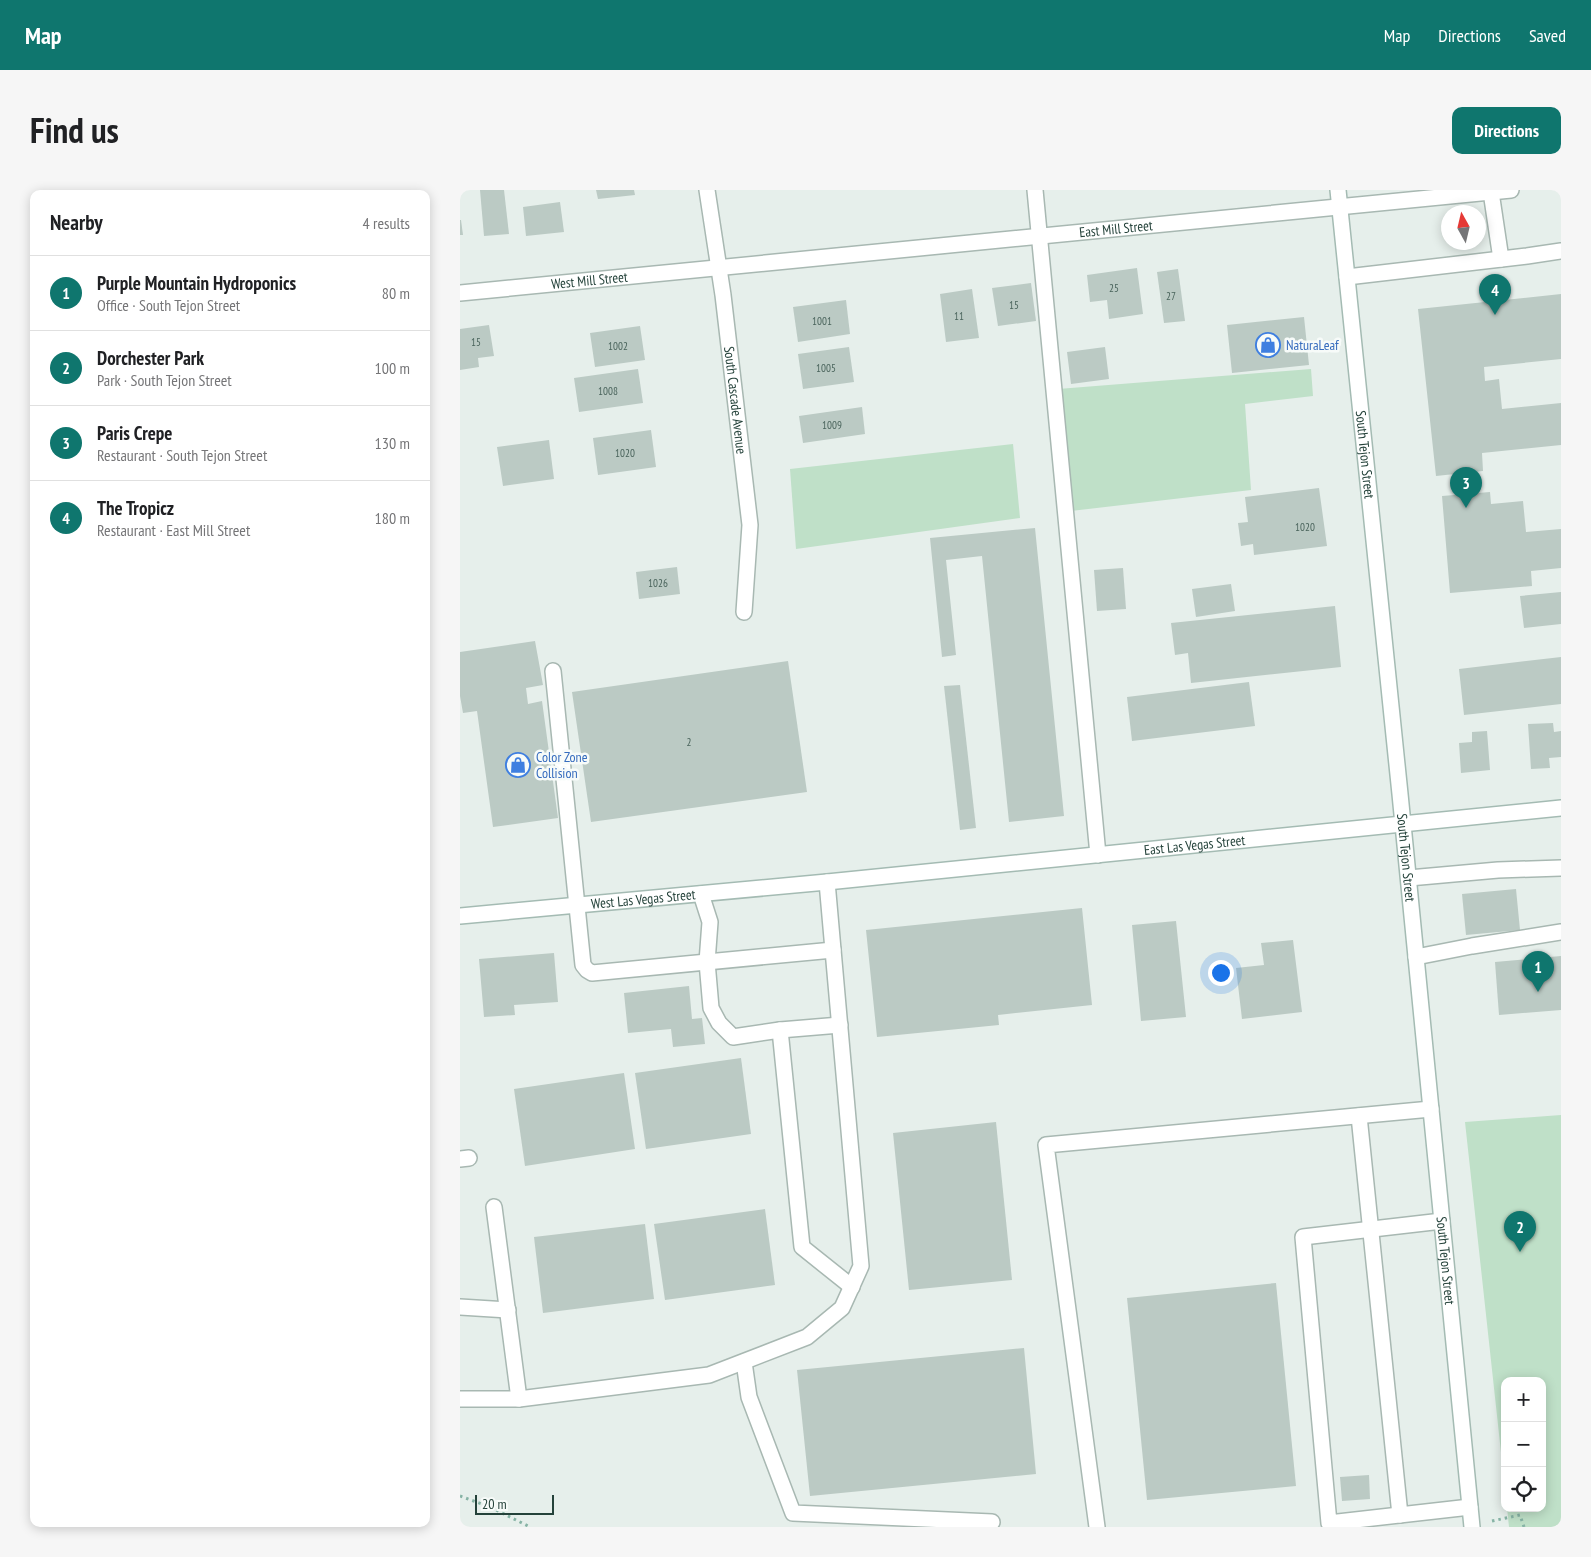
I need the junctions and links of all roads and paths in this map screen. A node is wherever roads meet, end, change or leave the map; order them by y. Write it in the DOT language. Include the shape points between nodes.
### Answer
graph roads {
  1 [pos="707,190"];
  2 [pos="1035,190"];
  3 [pos="1338,190"];
  4 [pos="1511,190"];
  5 [pos="1491,192"];
  6 [pos="1339,207"];
  7 [pos="1040,236"];
  8 [pos="1561,251"];
  9 [pos="1501,259"];
  10 [pos="719,268"];
  11 [pos="1347,277"];
  12 [pos="460,293"];
  13 [pos="744,612"];
  14 [pos="553,671"];
  15 [pos="1561,808"];
  16 [pos="1403,823"];
  17 [pos="1098,855"];
  18 [pos="1561,868"];
  19 [pos="1409,878"];
  20 [pos="827,882"];
  21 [pos="702,894"];
  22 [pos="578,906"];
  23 [pos="460,916"];
  24 [pos="1561,932"];
  25 [pos="833,950"];
  26 [pos="1416,957"];
  27 [pos="707,962"];
  28 [pos="840,1025"];
  29 [pos="780,1030"];
  30 [pos="1431,1108"];
  31 [pos="1359,1116"];
  32 [pos="494,1207"];
  33 [pos="1442,1221"];
  34 [pos="1372,1229"];
  35 [pos="852,1287"];
  36 [pos="460,1307"];
  37 [pos="508,1310"];
  38 [pos="744,1362"];
  39 [pos="460,1399"];
  40 [pos="519,1399"];
  41 [pos="460,1496"];
  42 [pos="1470,1507"];
  43 [pos="1400,1515"];
  44 [pos="992,1522"];
  45 [pos="1472,1525"];
  46 [pos="530,1527"];
  47 [pos="1097,1527"];
  48 [pos="1524,1527"];
  1 -- 10 [label="street, South Cascade Avenue"];
  2 -- 7 [label="street"];
  3 -- 6 [label="street, South Tejon Street"];
  4 -- 5 [label="street, East Mill Street"];
  5 -- 6 [label="street, East Mill Street"];
  5 -- 9 [label="street"];
  6 -- 7 [label="street, East Mill Street"];
  6 -- 11 [label="street, South Tejon Street"];
  7 -- 10 [label="street, East Mill Street"];
  7 -- 17 [label="street"];
  8 -- 9 [label="street"];
  9 -- 11 [label="street"];
  10 -- 12 [label="street, West Mill Street"];
  10 -- 13 [label="street, South Cascade Avenue" via="750,525"];
  11 -- 16 [label="street, South Tejon Street"];
  14 -- 22 [label="street"];
  15 -- 16 [label="street, East Las Vegas Street"];
  16 -- 17 [label="street, East Las Vegas Street"];
  16 -- 19 [label="street, South Tejon Street"];
  17 -- 20 [label="street, East Las Vegas Street"];
  18 -- 19 [label="street"];
  19 -- 26 [label="street, South Tejon Street"];
  20 -- 21 [label="street, West Las Vegas Street"];
  20 -- 25 [label="street"];
  21 -- 22 [label="street, West Las Vegas Street"];
  21 -- 27 [label="street" via="710,922"];
  22 -- 23 [label="street, West Las Vegas Street"];
  22 -- 27 [label="street" via="583,965 592,973"];
  24 -- 26 [label="street"];
  25 -- 27 [label="street"];
  25 -- 28 [label="street"];
  26 -- 30 [label="street, South Tejon Street"];
  27 -- 29 [label="street" via="711,1008 719,1023 733,1037"];
  28 -- 29 [label="street"];
  28 -- 35 [label="street" via="861,1266"];
  29 -- 35 [label="street" via="802,1247"];
  30 -- 31 [label="street"];
  30 -- 33 [label="street, South Tejon Street"];
  31 -- 34 [label="street"];
  31 -- 47 [label="street" via="1046,1145"];
  32 -- 37 [label="street"];
  33 -- 34 [label="street"];
  33 -- 42 [label="street, South Tejon Street"];
  34 -- 43 [label="street"];
  34 -- 43 [label="street" via="1303,1237 1329,1523"];
  35 -- 38 [label="street" via="842,1308 807,1337"];
  36 -- 37 [label="street"];
  37 -- 40 [label="street"];
  38 -- 40 [label="street" via="710,1375"];
  38 -- 44 [label="street" via="749,1397 793,1514"];
  39 -- 40 [label="street"];
  41 -- 46 [label="path"];
  42 -- 43 [label="street"];
  42 -- 45 [label="street, South Tejon Street"];
  45 -- 48 [label="path" via="1520,1515"];
}
